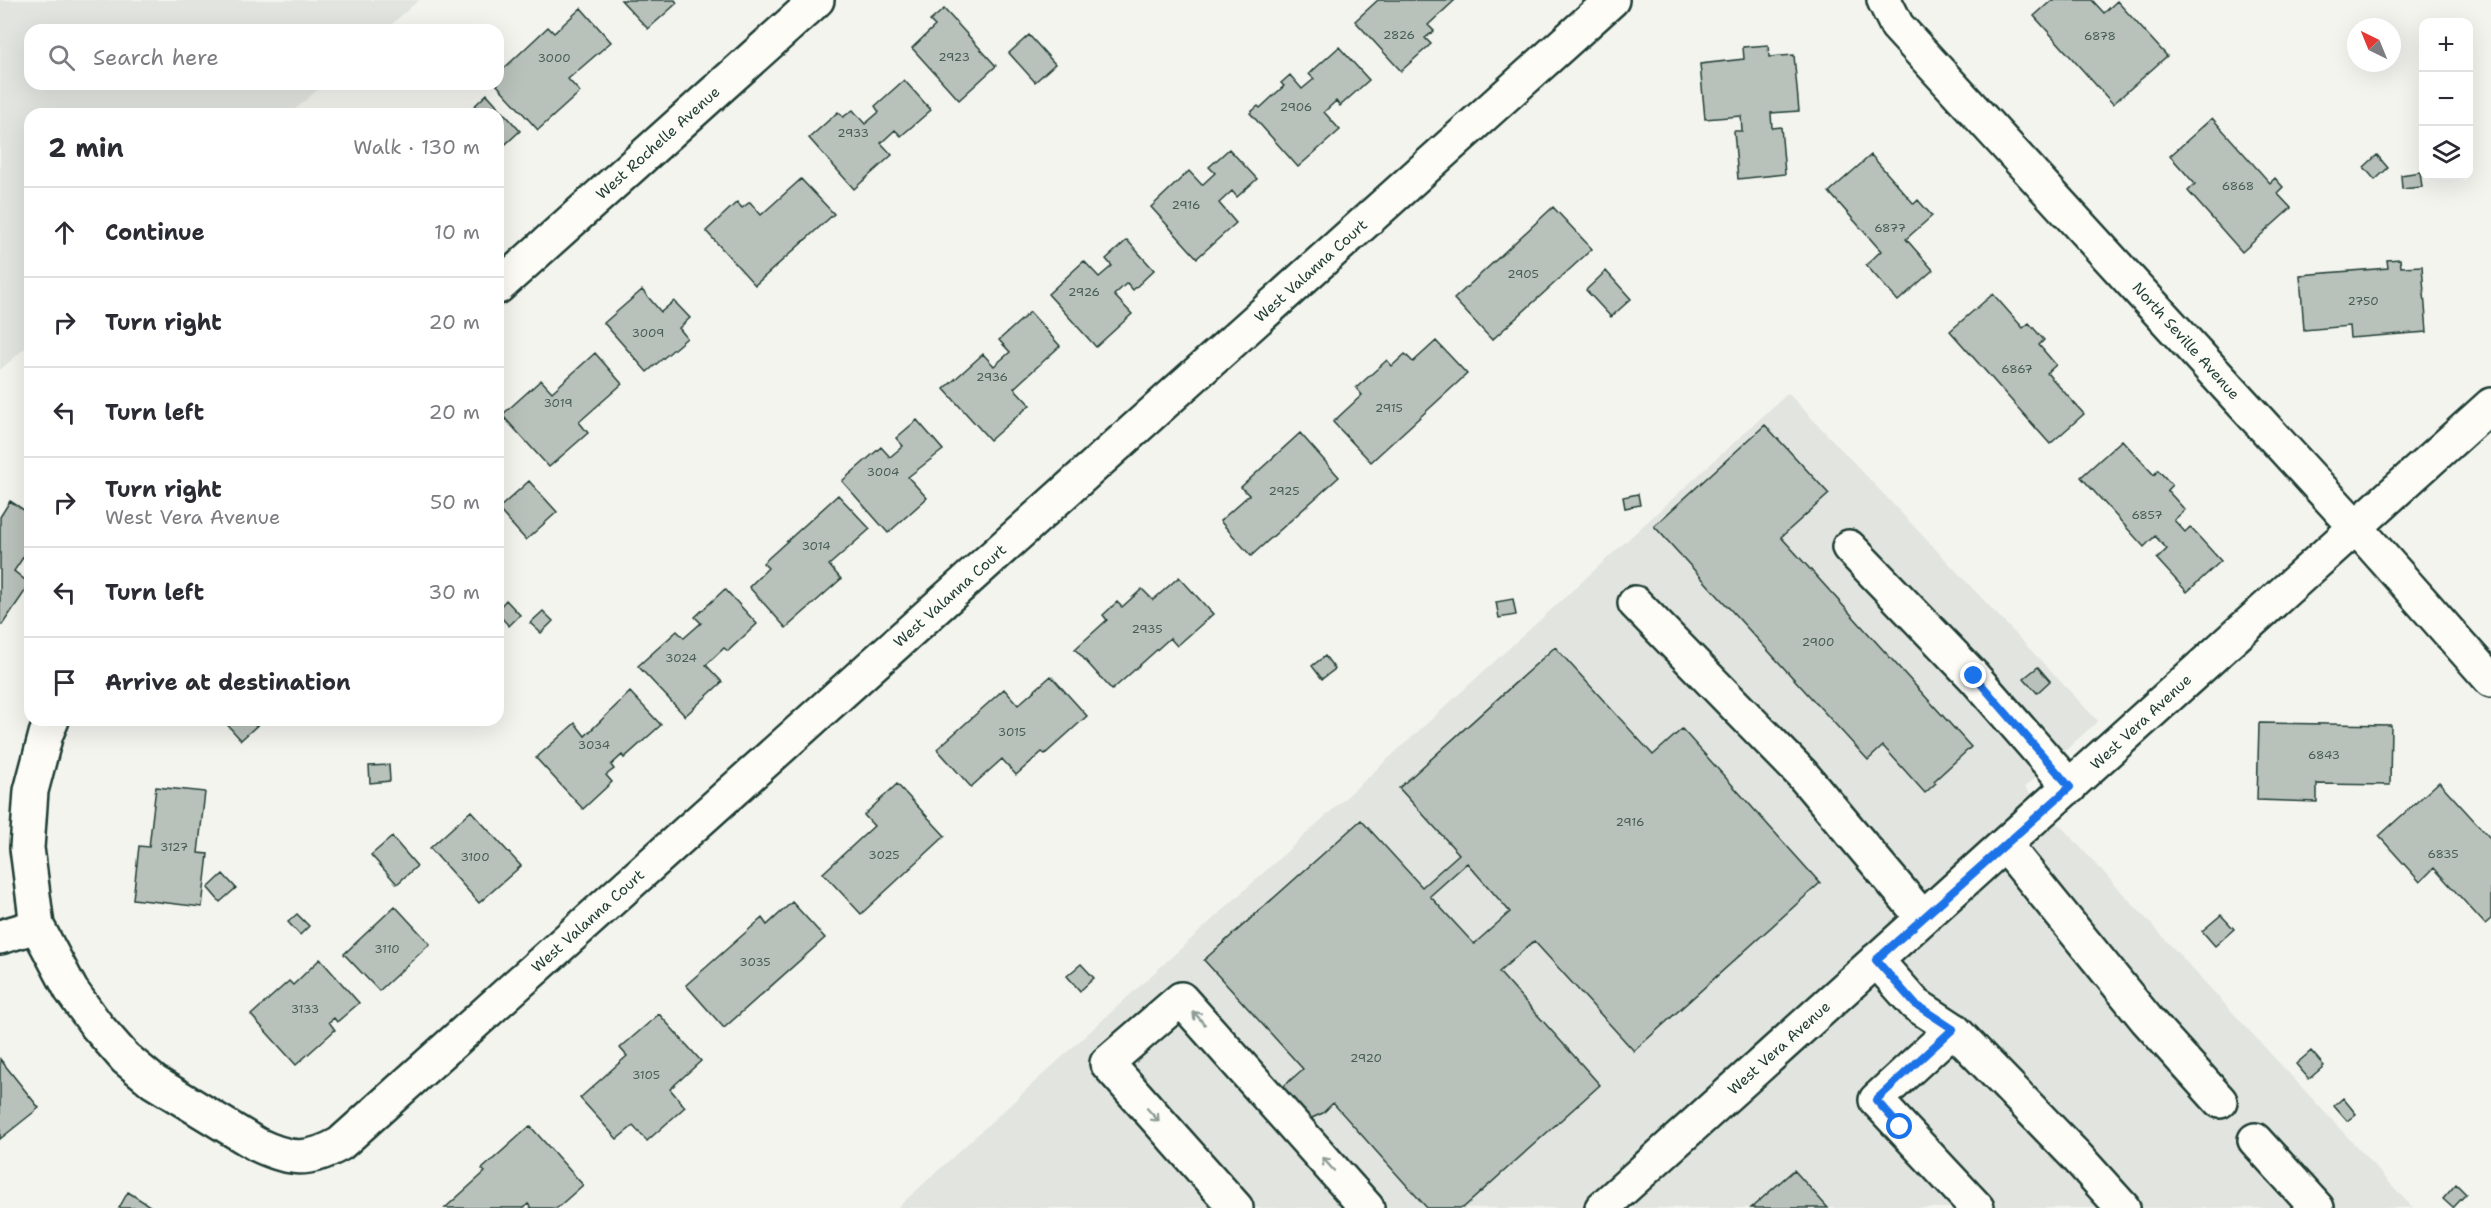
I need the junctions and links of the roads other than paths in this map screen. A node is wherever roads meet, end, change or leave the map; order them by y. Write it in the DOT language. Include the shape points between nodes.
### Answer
graph roads {
  1 [pos="817,0"];
  2 [pos="1612,0"];
  3 [pos="1884,0"];
  4 [pos="504,282"];
  5 [pos="2491,405"];
  6 [pos="2355,526"];
  7 [pos="1849,548"];
  8 [pos="1635,603"];
  9 [pos="2491,680"];
  10 [pos="49,726"];
  11 [pos="2070,787"];
  12 [pos="2005,845"];
  13 [pos="1923,918"];
  14 [pos="37,926"];
  15 [pos="0,937"];
  16 [pos="1876,960"];
  17 [pos="1953,1029"];
  18 [pos="2220,1101"];
  19 [pos="2255,1140"];
  20 [pos="1236,1208"];
  21 [pos="1367,1208"];
  22 [pos="1602,1208"];
  23 [pos="1977,1208"];
  24 [pos="2123,1208"];
  25 [pos="2317,1208"];
  1 -- 4 [label="street, West Rochelle Avenue"];
  2 -- 14 [label="street, West Valanna Court" via="340,1144 306,1158 272,1152 154,1082 97,1026 71,990"];
  3 -- 6 [label="street, North Seville Avenue" via="1897,26"];
  5 -- 6 [label="street, West Vera Avenue"];
  6 -- 9 [label="street, North Seville Avenue"];
  6 -- 11 [label="street, West Vera Avenue"];
  7 -- 11 [label="street" via="1974,676"];
  8 -- 13 [label="street" via="1802,774"];
  10 -- 14 [label="street" via="31,791 27,848"];
  11 -- 12 [label="street, West Vera Avenue"];
  12 -- 13 [label="street, West Vera Avenue"];
  12 -- 18 [label="street" via="2147,1020"];
  13 -- 16 [label="street, West Vera Avenue"];
  14 -- 15 [label="street"];
  16 -- 17 [label="street" via="1915,1004"];
  16 -- 22 [label="street, West Vera Avenue"];
  17 -- 23 [label="street" via="1876,1100"];
  17 -- 24 [label="street"];
  19 -- 25 [label="street"];
  21 -- 20 [label="street, one-way" via="1181,999 1107,1063"];
}
